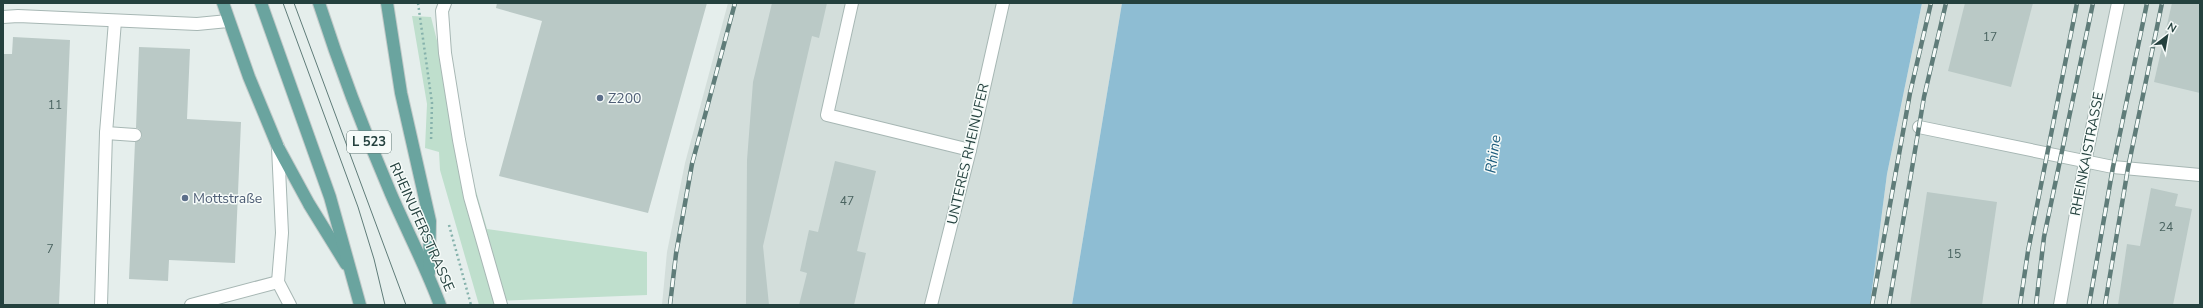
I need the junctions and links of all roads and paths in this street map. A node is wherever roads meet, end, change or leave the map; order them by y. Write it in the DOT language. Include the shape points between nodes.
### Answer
graph roads {
  1 [pos="223,3"];
  2 [pos="261,3"];
  3 [pos="319,3"];
  4 [pos="387,3"];
  5 [pos="418,3"];
  6 [pos="445,3"];
  7 [pos="852,3"];
  8 [pos="1003,3"];
  9 [pos="2118,3"];
  10 [pos="3,17"];
  11 [pos="115,21"];
  12 [pos="228,21"];
  13 [pos="1919,127"];
  14 [pos="106,133"];
  15 [pos="135,135"];
  16 [pos="278,147"];
  17 [pos="431,148"];
  18 [pos="970,150"];
  19 [pos="2085,162"];
  20 [pos="2200,175"];
  21 [pos="448,222"];
  22 [pos="430,276"];
  23 [pos="354,277"];
  24 [pos="278,282"];
  25 [pos="101,305"];
  26 [pos="191,305"];
  27 [pos="290,305"];
  28 [pos="360,305"];
  29 [pos="440,305"];
  30 [pos="471,305"];
  31 [pos="502,305"];
  32 [pos="931,305"];
  33 [pos="2060,305"];
  1 -- 12 [label="main road"];
  2 -- 23 [label="main road" via="330,197"];
  3 -- 22 [label="main road, RHEINUFERSTRASSE / L 523" via="339,65 376,160"];
  4 -- 22 [label="main road" via="401,93 430,221"];
  5 -- 17 [label="path" via="432,103"];
  6 -- 31 [label="street" via="442,11 445,52 459,140 470,197"];
  7 -- 18 [label="street" via="827,115"];
  8 -- 18 [label="street, UNTERES RHEINUFER"];
  9 -- 19 [label="street, RHEINKAISTRASSE"];
  10 -- 11 [label="street"];
  11 -- 12 [label="street" via="196,24"];
  11 -- 14 [label="street"];
  12 -- 16 [label="main road"];
  13 -- 19 [label="street"];
  14 -- 15 [label="street"];
  14 -- 25 [label="street"];
  16 -- 23 [label="main road" via="309,204"];
  16 -- 24 [label="street" via="282,233"];
  18 -- 32 [label="street, UNTERES RHEINUFER"];
  19 -- 20 [label="street"];
  19 -- 33 [label="street, RHEINKAISTRASSE"];
  21 -- 30 [label="path"];
  22 -- 29 [label="main road, RHEINUFERSTRASSE / L 523"];
  23 -- 28 [label="main road"];
  24 -- 26 [label="street"];
  24 -- 27 [label="street"];
}
